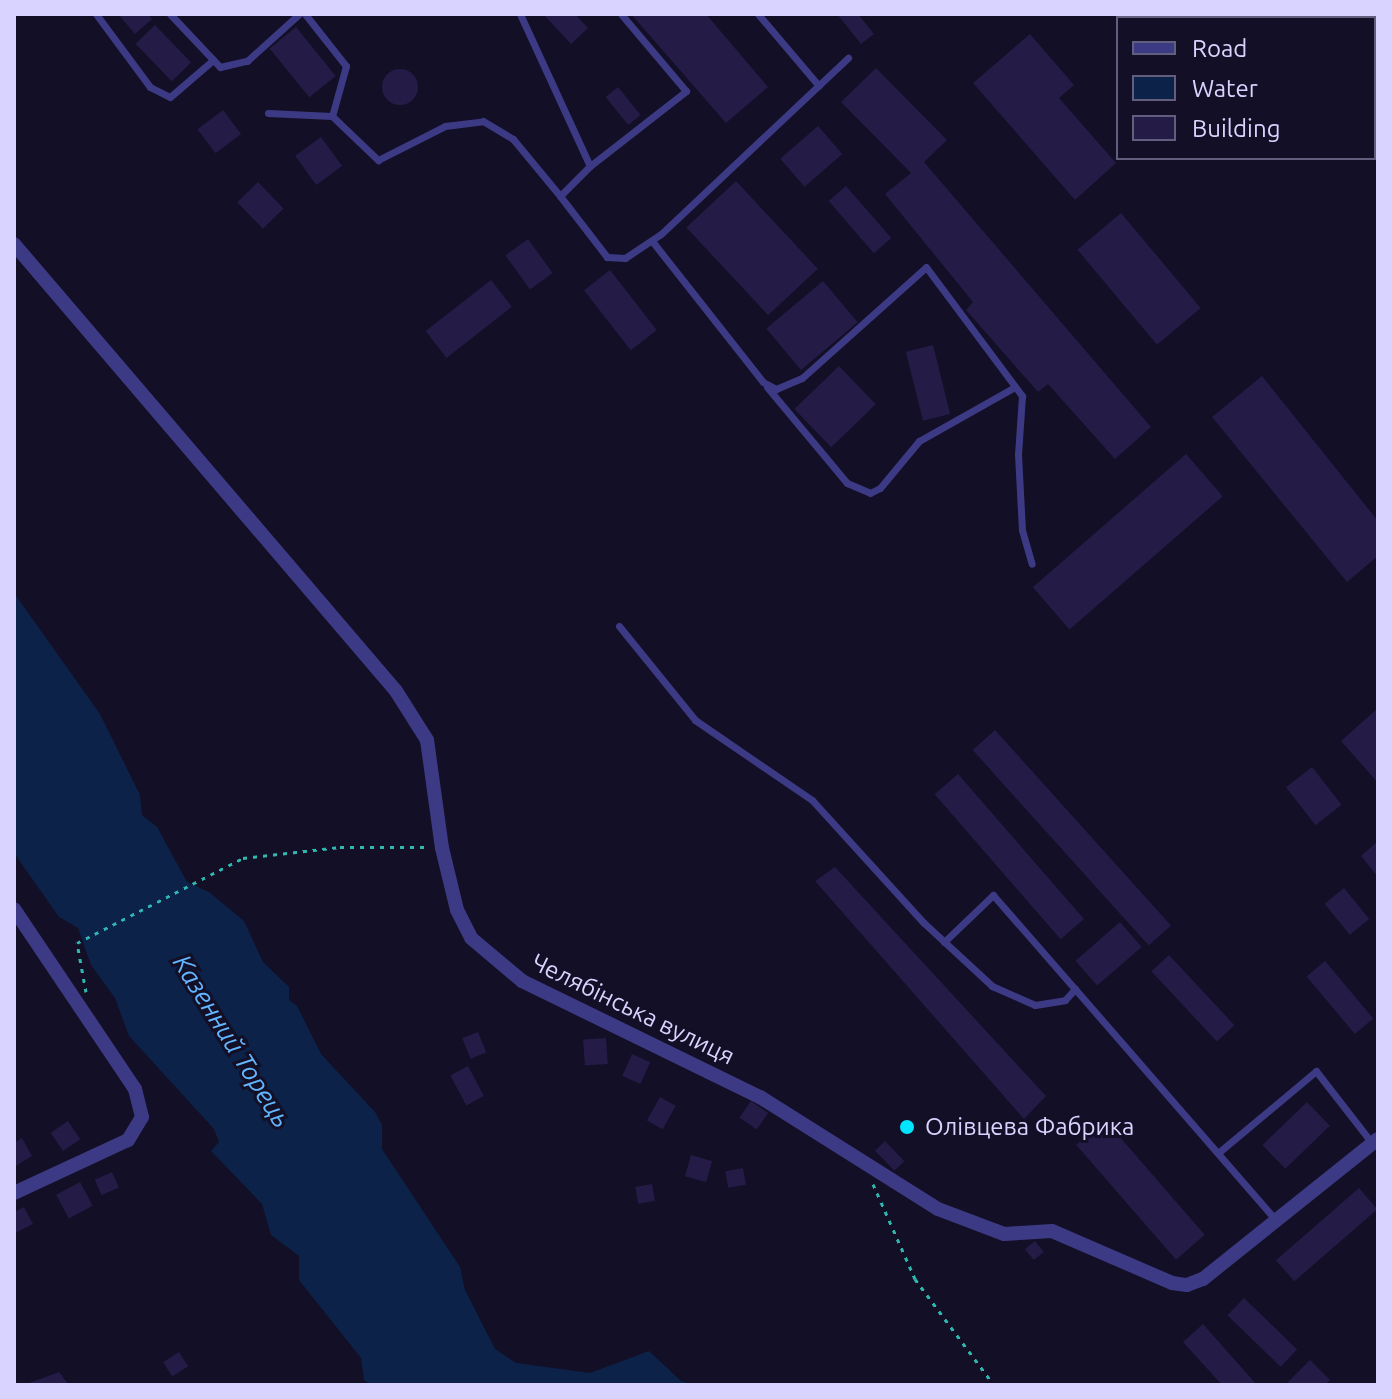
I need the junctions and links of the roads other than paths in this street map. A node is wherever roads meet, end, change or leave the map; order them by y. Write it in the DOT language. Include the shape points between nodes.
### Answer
graph roads {
  1 [pos="96,14"];
  2 [pos="170,14"];
  3 [pos="299,14"];
  4 [pos="305,14"];
  5 [pos="520,14"];
  6 [pos="621,14"];
  7 [pos="758,14"];
  8 [pos="848,58"];
  9 [pos="213,60"];
  10 [pos="819,86"];
  11 [pos="268,113"];
  12 [pos="332,116"];
  13 [pos="590,166"];
  14 [pos="560,196"];
  15 [pos="652,241"];
  16 [pos="14,244"];
  17 [pos="763,382"];
  18 [pos="1015,387"];
  19 [pos="1032,564"];
  20 [pos="619,626"];
  21 [pos="14,909"];
  22 [pos="944,942"];
  23 [pos="1075,989"];
  24 [pos="1375,1141"];
  25 [pos="1218,1153"];
  26 [pos="14,1193"];
  27 [pos="1276,1220"];
  1 -- 9 [label="lane" via="150,87 170,97"];
  2 -- 9 [label="lane"];
  3 -- 9 [label="lane" via="247,61 220,67"];
  4 -- 12 [label="lane" via="346,66"];
  5 -- 13 [label="lane"];
  6 -- 13 [label="lane" via="686,91"];
  7 -- 10 [label="lane"];
  8 -- 10 [label="lane"];
  10 -- 15 [label="lane"];
  11 -- 12 [label="lane"];
  12 -- 14 [label="lane" via="378,160 445,126 483,121 513,139"];
  13 -- 14 [label="lane"];
  14 -- 15 [label="lane" via="607,257 625,258"];
  15 -- 17 [label="lane"];
  16 -- 27 [label="street, Челябінська вулиця" via="396,691 427,740 457,910 471,938 492,960 522,981 760,1097 938,1209 986,1230 1052,1231 1152,1277 1187,1285 1203,1279"];
  17 -- 18 [label="lane" via="847,483 870,493 919,441"];
  17 -- 18 [label="lane" via="776,389 802,378 926,267"];
  18 -- 19 [label="lane" via="1022,396 1022,530"];
  20 -- 22 [label="lane" via="695,720 812,800"];
  21 -- 26 [label="street" via="135,1089 142,1117 128,1140"];
  22 -- 23 [label="lane" via="992,986 1035,1005 1065,1000"];
  22 -- 23 [label="lane" via="993,895"];
  23 -- 25 [label="lane"];
  24 -- 25 [label="lane" via="1316,1071"];
  24 -- 27 [label="street"];
  25 -- 27 [label="lane"];
}
